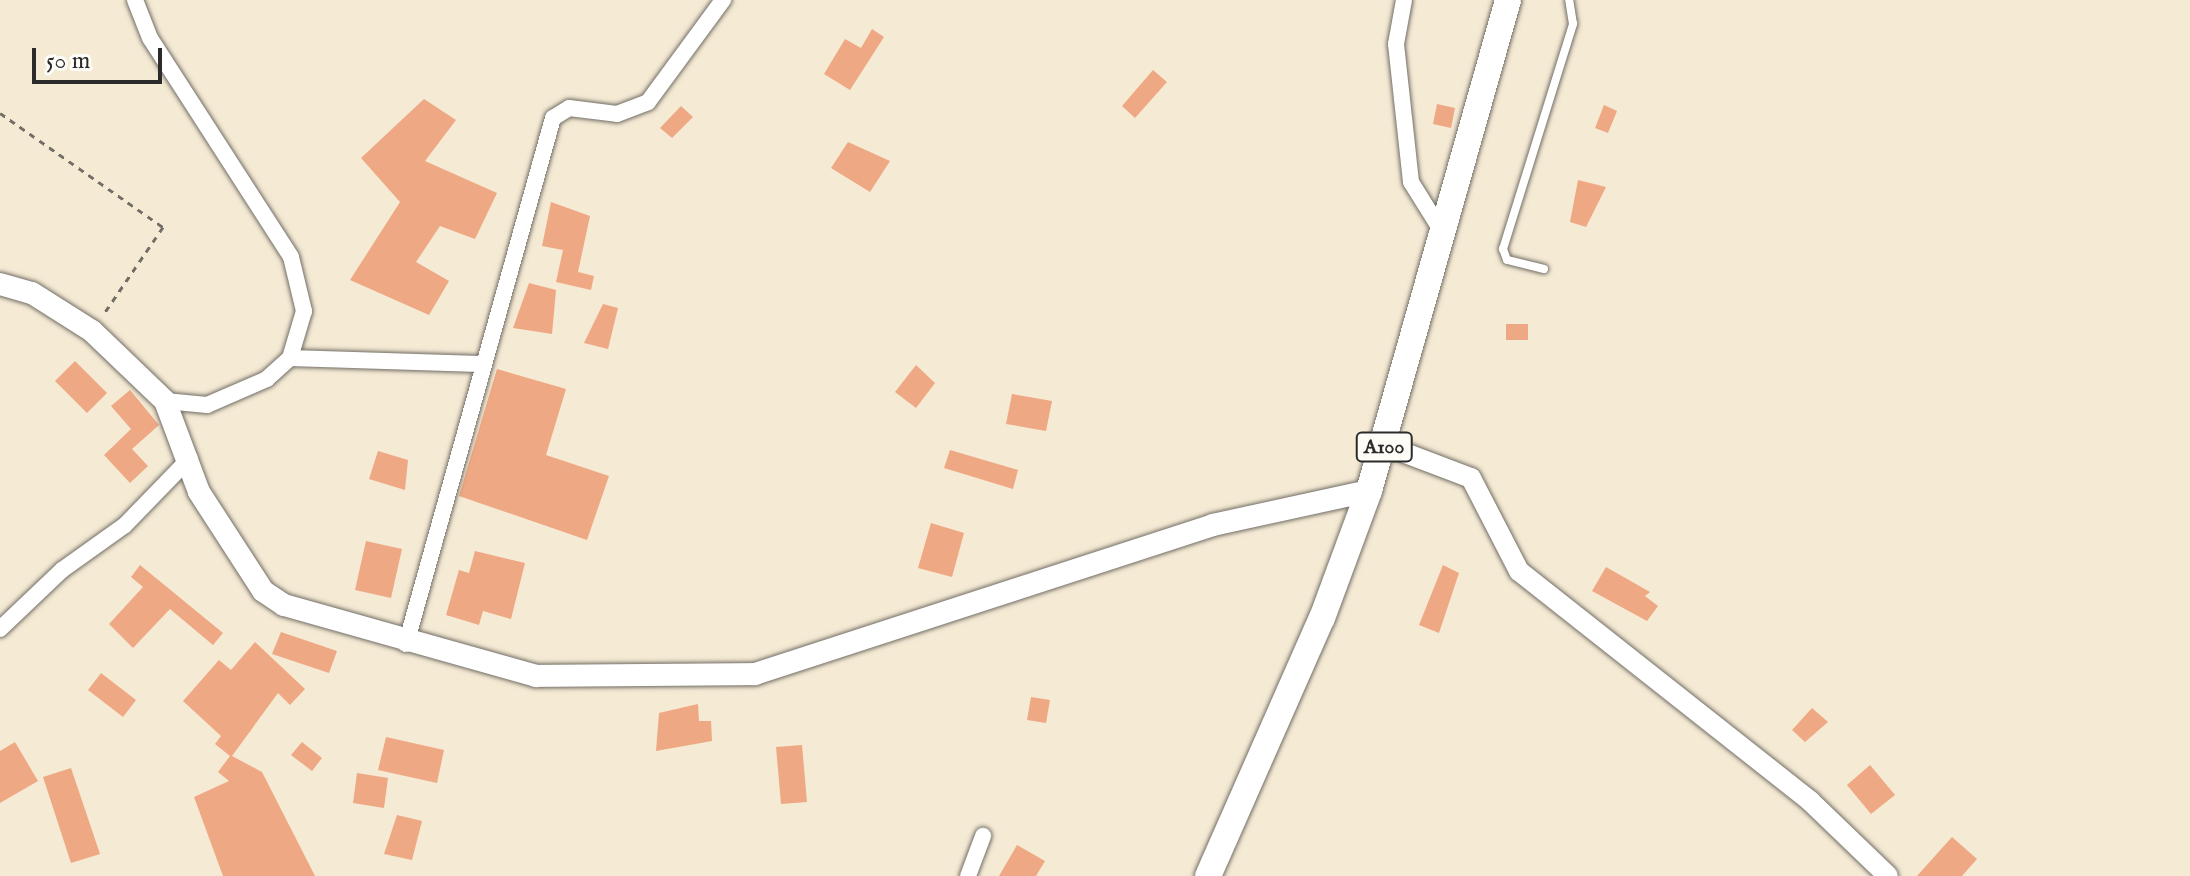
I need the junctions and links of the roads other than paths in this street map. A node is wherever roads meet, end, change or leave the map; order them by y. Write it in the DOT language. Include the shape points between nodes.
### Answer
graph roads {
  1 [pos="135,0"];
  2 [pos="723,0"];
  3 [pos="1404,0"];
  4 [pos="1508,0"];
  5 [pos="1569,0"];
  6 [pos="1445,236"];
  7 [pos="1544,269"];
  8 [pos="0,284"];
  9 [pos="290,358"];
  10 [pos="480,364"];
  11 [pos="165,401"];
  12 [pos="1384,445"];
  13 [pos="190,458"];
  14 [pos="1369,491"];
  15 [pos="0,629"];
  16 [pos="406,644"];
  17 [pos="983,836"];
  18 [pos="968,876"];
  19 [pos="1208,876"];
  20 [pos="1888,876"];
  1 -- 9 [label="street" via="150,38 291,257 304,311"];
  2 -- 10 [label="street" via="648,102 617,114 569,108 553,118"];
  3 -- 6 [label="street" via="1396,44 1411,182"];
  4 -- 6 [label="highway, A100"];
  5 -- 7 [label="lane" via="1573,24 1503,249 1507,260"];
  6 -- 12 [label="highway, A100"];
  8 -- 11 [label="main road" via="32,293 92,331"];
  9 -- 10 [label="street"];
  9 -- 11 [label="street" via="240,395 207,405"];
  10 -- 16 [label="street"];
  11 -- 13 [label="main road"];
  12 -- 14 [label="highway, A100"];
  12 -- 20 [label="street" via="1471,478 1519,571 1810,801"];
  13 -- 15 [label="street" via="125,525 62,570"];
  13 -- 16 [label="main road" via="222,535 263,591 284,605"];
  14 -- 16 [label="main road" via="1213,525 755,674 536,676"];
  14 -- 19 [label="highway, A100" via="1322,618"];
  17 -- 18 [label="street"];
}
